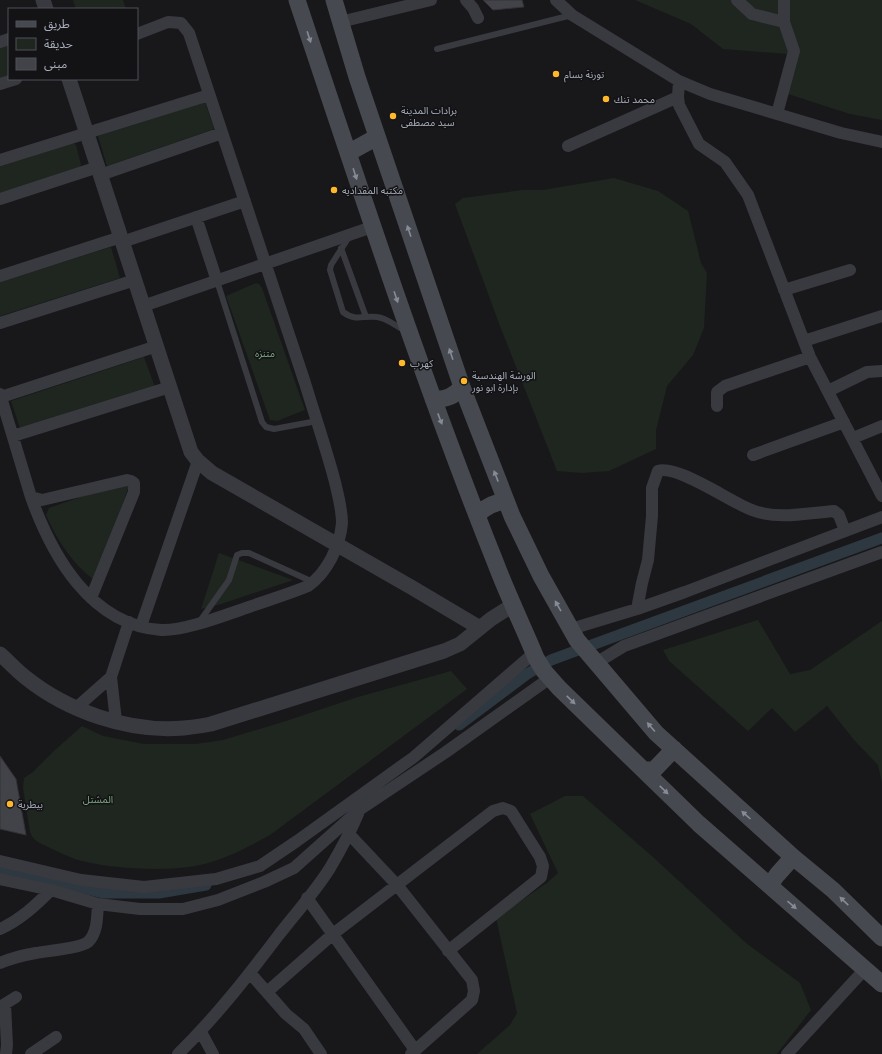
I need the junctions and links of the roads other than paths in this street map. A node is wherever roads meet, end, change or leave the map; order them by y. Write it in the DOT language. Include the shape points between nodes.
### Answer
graph roads {
  1 [pos="297,0"];
  2 [pos="334,0"];
  3 [pos="431,0"];
  4 [pos="466,0"];
  5 [pos="556,0"];
  6 [pos="738,0"];
  7 [pos="784,0"];
  8 [pos="572,15"];
  9 [pos="478,18"];
  10 [pos="340,22"];
  11 [pos="784,22"];
  12 [pos="138,34"];
  13 [pos="437,48"];
  14 [pos="13,80"];
  15 [pos="69,80"];
  16 [pos="679,81"];
  17 [pos="0,84"];
  18 [pos="209,95"];
  19 [pos="678,97"];
  20 [pos="777,114"];
  21 [pos="87,132"];
  22 [pos="222,134"];
  23 [pos="377,137"];
  24 [pos="882,142"];
  25 [pos="568,146"];
  26 [pos="348,153"];
  27 [pos="0,160"];
  28 [pos="99,171"];
  29 [pos="0,199"];
  30 [pos="245,201"];
  31 [pos="196,217"];
  32 [pos="372,227"];
  33 [pos="350,235"];
  34 [pos="122,240"];
  35 [pos="341,248"];
  36 [pos="266,264"];
  37 [pos="850,270"];
  38 [pos="0,276"];
  39 [pos="135,280"];
  40 [pos="216,281"];
  41 [pos="784,290"];
  42 [pos="143,306"];
  43 [pos="882,316"];
  44 [pos="366,317"];
  45 [pos="0,323"];
  46 [pos="409,333"];
  47 [pos="804,341"];
  48 [pos="156,346"];
  49 [pos="810,356"];
  50 [pos="882,371"];
  51 [pos="170,387"];
  52 [pos="462,387"];
  53 [pos="828,391"];
  54 [pos="1,395"];
  55 [pos="433,399"];
  56 [pos="717,406"];
  57 [pos="317,421"];
  58 [pos="844,422"];
  59 [pos="882,426"];
  60 [pos="13,436"];
  61 [pos="853,438"];
  62 [pos="753,455"];
  63 [pos="198,461"];
  64 [pos="882,496"];
  65 [pos="31,497"];
  66 [pos="506,501"];
  67 [pos="477,515"];
  68 [pos="882,517"];
  69 [pos="845,531"];
  70 [pos="337,544"];
  71 [pos="882,552"];
  72 [pos="313,582"];
  73 [pos="91,598"];
  74 [pos="513,605"];
  75 [pos="637,609"];
  76 [pos="129,622"];
  77 [pos="199,623"];
  78 [pos="141,626"];
  79 [pos="480,628"];
  80 [pos="574,634"];
  81 [pos="0,654"];
  82 [pos="592,658"];
  83 [pos="541,665"];
  84 [pos="111,677"];
  85 [pos="76,708"];
  86 [pos="116,721"];
  87 [pos="674,749"];
  88 [pos="644,770"];
  89 [pos="360,810"];
  90 [pos="349,834"];
  91 [pos="793,857"];
  92 [pos="0,861"];
  93 [pos="0,879"];
  94 [pos="397,885"];
  95 [pos="770,886"];
  96 [pos="51,890"];
  97 [pos="307,898"];
  98 [pos="98,904"];
  99 [pos="862,918"];
  100 [pos="882,925"];
  101 [pos="0,929"];
  102 [pos="333,934"];
  103 [pos="882,938"];
  104 [pos="448,951"];
  105 [pos="0,963"];
  106 [pos="865,969"];
  107 [pos="250,973"];
  108 [pos="882,984"];
  109 [pos="267,992"];
  110 [pos="16,997"];
  111 [pos="2,1005"];
  112 [pos="201,1032"];
  113 [pos="56,1037"];
  114 [pos="413,1052"];
  115 [pos="6,1054"];
  116 [pos="31,1054"];
  117 [pos="178,1054"];
  118 [pos="213,1054"];
  119 [pos="321,1054"];
  120 [pos="787,1054"];
  1 -- 26 [label="main road, one-way"];
  2 -- 10 [label="main road"];
  3 -- 10 [label="street"];
  4 -- 9 [label="street"];
  5 -- 8 [label="street"];
  6 -- 11 [label="street" via="752,14"];
  7 -- 11 [label="street"];
  8 -- 13 [label="lane"];
  8 -- 16 [label="street"];
  10 -- 23 [label="main road"];
  11 -- 20 [label="street" via="794,51"];
  12 -- 18 [label="street" via="168,22 181,23 189,32"];
  14 -- 17 [label="street"];
  15 -- 21 [label="street"];
  16 -- 19 [label="street"];
  16 -- 20 [label="street" via="710,94"];
  18 -- 21 [label="street"];
  18 -- 22 [label="street"];
  19 -- 25 [label="street"];
  19 -- 41 [label="street" via="681,110 699,144 725,162 748,194"];
  20 -- 24 [label="street" via="840,133"];
  21 -- 27 [label="street"];
  21 -- 28 [label="street"];
  22 -- 28 [label="street"];
  22 -- 30 [label="street"];
  23 -- 26 [label="main road"];
  52 -- 23 [label="main road, one-way"];
  26 -- 32 [label="main road, one-way"];
  28 -- 29 [label="street"];
  28 -- 34 [label="street"];
  30 -- 31 [label="street"];
  30 -- 36 [label="street"];
  31 -- 34 [label="street"];
  31 -- 40 [label="street"];
  32 -- 33 [label="street"];
  32 -- 46 [label="main road, one-way"];
  33 -- 35 [label="lane"];
  33 -- 36 [label="street"];
  34 -- 38 [label="street"];
  34 -- 39 [label="street"];
  35 -- 44 [label="lane"];
  35 -- 44 [label="lane" via="330,270 343,312 354,318"];
  36 -- 40 [label="street"];
  36 -- 57 [label="street"];
  37 -- 41 [label="street"];
  39 -- 42 [label="street"];
  39 -- 45 [label="street"];
  40 -- 42 [label="street"];
  40 -- 57 [label="lane" via="262,422 266,427 274,429"];
  41 -- 47 [label="street"];
  42 -- 48 [label="street"];
  43 -- 47 [label="street"];
  44 -- 46 [label="lane" via="383,319"];
  46 -- 55 [label="main road"];
  47 -- 49 [label="street"];
  48 -- 51 [label="street"];
  48 -- 54 [label="street"];
  49 -- 53 [label="street"];
  49 -- 56 [label="street" via="725,386 717,392"];
  50 -- 53 [label="street" via="867,372"];
  51 -- 60 [label="street"];
  51 -- 63 [label="street" via="191,452"];
  52 -- 55 [label="main road" via="446,399"];
  66 -- 52 [label="main road, one-way"];
  53 -- 58 [label="street"];
  54 -- 60 [label="street"];
  55 -- 67 [label="main road, one-way"];
  57 -- 70 [label="street" via="340,505 342,524"];
  58 -- 61 [label="street"];
  58 -- 62 [label="street"];
  59 -- 61 [label="street"];
  60 -- 65 [label="street"];
  61 -- 64 [label="street"];
  63 -- 70 [label="street" via="212,473"];
  63 -- 78 [label="street"];
  65 -- 73 [label="street" via="49,540 79,586"];
  65 -- 73 [label="street" via="42,500 127,480 134,483 134,492"];
  66 -- 67 [label="main road" via="487,506"];
  80 -- 66 [label="main road, one-way" via="540,576"];
  67 -- 74 [label="main road"];
  68 -- 69 [label="street"];
  69 -- 75 [label="street"];
  69 -- 75 [label="street" via="839,515 834,511 769,515 752,510 693,479 663,469 658,470 652,488 648,560"];
  70 -- 72 [label="street" via="331,559"];
  70 -- 79 [label="street"];
  71 -- 82 [label="street"];
  72 -- 77 [label="street" via="301,589"];
  72 -- 77 [label="lane" via="249,553 242,553 237,555 230,580"];
  73 -- 76 [label="street" via="108,612"];
  74 -- 79 [label="street"];
  74 -- 83 [label="main road"];
  75 -- 80 [label="street"];
  76 -- 78 [label="street"];
  76 -- 84 [label="street"];
  77 -- 78 [label="street" via="162,630"];
  79 -- 86 [label="street" via="460,644 444,651 211,724 155,728"];
  80 -- 82 [label="main road"];
  81 -- 85 [label="street" via="25,677"];
  87 -- 82 [label="main road, one-way" via="656,733"];
  83 -- 88 [label="main road, one-way"];
  83 -- 89 [label="street" via="446,752"];
  83 -- 92 [label="street" via="260,866 216,879 144,887 81,880"];
  84 -- 85 [label="street"];
  84 -- 86 [label="street"];
  85 -- 86 [label="street"];
  87 -- 88 [label="main road" via="654,770"];
  91 -- 87 [label="main road, one-way"];
  88 -- 95 [label="main road, one-way" via="699,824"];
  89 -- 90 [label="street"];
  89 -- 98 [label="street" via="294,868 218,900 183,909 140,909"];
  90 -- 94 [label="street"];
  90 -- 97 [label="street" via="329,869"];
  91 -- 95 [label="main road" via="776,875"];
  99 -- 91 [label="main road, one-way"];
  93 -- 96 [label="street"];
  94 -- 102 [label="street"];
  94 -- 104 [label="street"];
  94 -- 104 [label="street" via="494,811 503,808 511,811 540,857 543,866 541,877"];
  95 -- 106 [label="main road, one-way"];
  96 -- 98 [label="street"];
  96 -- 101 [label="street" via="31,910 12,924"];
  97 -- 102 [label="street"];
  97 -- 107 [label="street"];
  98 -- 105 [label="street" via="96,926 87,943"];
  99 -- 100 [label="street"];
  99 -- 103 [label="main road"];
  102 -- 109 [label="street"];
  102 -- 114 [label="street"];
  104 -- 114 [label="street" via="472,980 472,1000"];
  106 -- 108 [label="main road"];
  106 -- 120 [label="street"];
  107 -- 109 [label="street"];
  107 -- 112 [label="street"];
  109 -- 119 [label="street" via="286,1014 304,1029"];
  110 -- 111 [label="street"];
  111 -- 115 [label="street"];
  112 -- 117 [label="street"];
  112 -- 118 [label="street"];
  113 -- 116 [label="street"];
}
